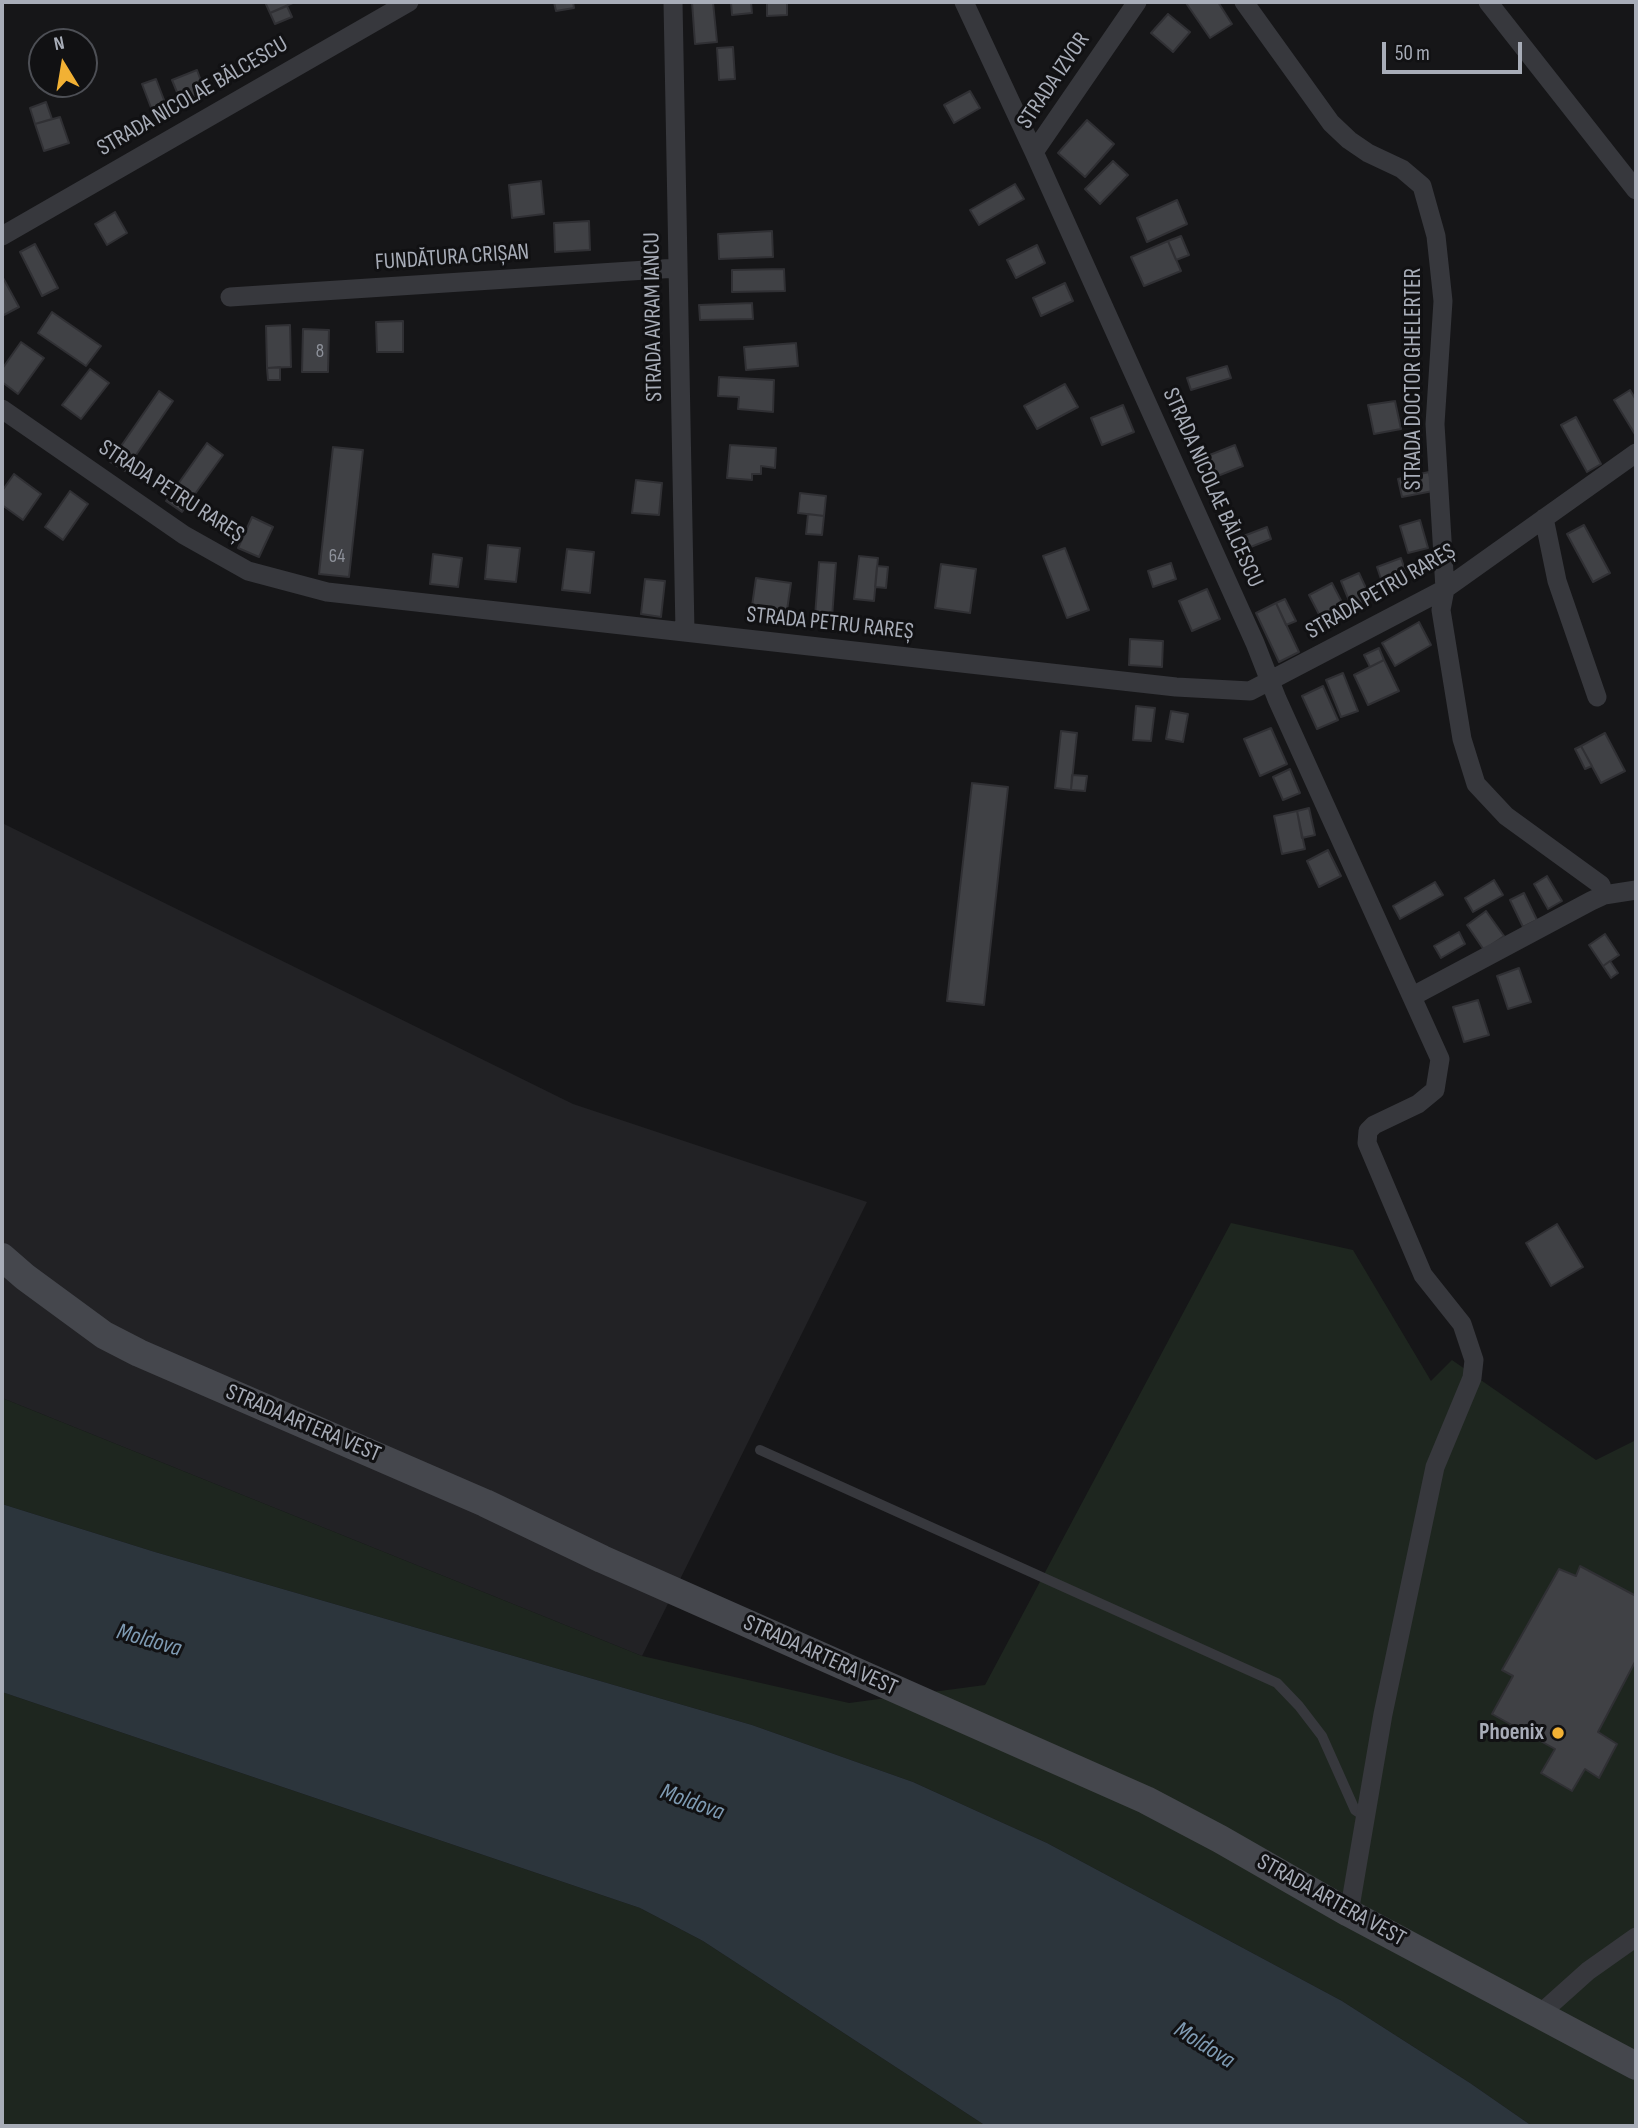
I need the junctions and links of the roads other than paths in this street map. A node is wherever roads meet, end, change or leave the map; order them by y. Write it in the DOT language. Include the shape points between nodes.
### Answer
graph roads {
  1 [pos="410,2"];
  2 [pos="673,2"];
  3 [pos="964,2"];
  4 [pos="1138,2"];
  5 [pos="1244,2"];
  6 [pos="1488,2"];
  7 [pos="1034,152"];
  8 [pos="1636,190"];
  9 [pos="2,236"];
  10 [pos="677,268"];
  11 [pos="230,297"];
  12 [pos="2,409"];
  13 [pos="1636,453"];
  14 [pos="1544,518"];
  15 [pos="1445,589"];
  16 [pos="685,632"];
  17 [pos="1270,681"];
  18 [pos="1597,697"];
  19 [pos="1636,890"];
  20 [pos="1604,895"];
  21 [pos="1413,996"];
  22 [pos="2,1257"];
  23 [pos="760,1450"];
  24 [pos="1364,1816"];
  25 [pos="1349,1913"];
  26 [pos="1636,1937"];
  27 [pos="1540,2014"];
  28 [pos="1636,2066"];
  1 -- 9 [label="street, STRADA NICOLAE BĂLCESCU"];
  2 -- 10 [label="street, STRADA AVRAM IANCU"];
  3 -- 7 [label="street, STRADA NICOLAE BĂLCESCU"];
  4 -- 7 [label="street, STRADA IZVOR"];
  5 -- 15 [label="street, STRADA DOCTOR GHELERTER" via="1331,123 1349,140 1402,169 1422,186 1431,212 1443,302 1435,425"];
  6 -- 8 [label="street"];
  7 -- 17 [label="street, STRADA NICOLAE BĂLCESCU"];
  10 -- 11 [label="street, FUNDĂTURA CRIȘAN"];
  10 -- 16 [label="street, STRADA AVRAM IANCU"];
  12 -- 16 [label="street, STRADA PETRU RAREȘ" via="184,536 248,571 327,592"];
  13 -- 14 [label="street, STRADA PETRU RAREȘ"];
  14 -- 15 [label="street, STRADA PETRU RAREȘ"];
  14 -- 18 [label="street" via="1557,581"];
  15 -- 17 [label="street, STRADA PETRU RAREȘ"];
  15 -- 20 [label="street, STRADA DOCTOR GHELERTER" via="1441,610 1462,739 1476,784 1506,816 1601,886"];
  16 -- 17 [label="street, STRADA PETRU RAREȘ" via="1176,687 1250,691"];
  17 -- 21 [label="street, STRADA NICOLAE BĂLCESCU"];
  19 -- 20 [label="street"];
  20 -- 21 [label="street"];
  21 -- 24 [label="street, STRADA NICOLAE BĂLCESCU" via="1440,1059 1435,1090 1418,1104 1374,1125 1367,1143 1423,1275 1462,1324 1474,1360 1472,1378 1436,1467"];
  22 -- 25 [label="main road, STRADA ARTERA VEST" via="104,1335 139,1353 1146,1800"];
  23 -- 24 [label="lane" via="1277,1683 1322,1736 1355,1810"];
  24 -- 25 [label="street"];
  25 -- 27 [label="main road, STRADA ARTERA VEST"];
  26 -- 27 [label="street" via="1588,1971"];
  27 -- 28 [label="main road, STRADA ARTERA VEST"];
}
